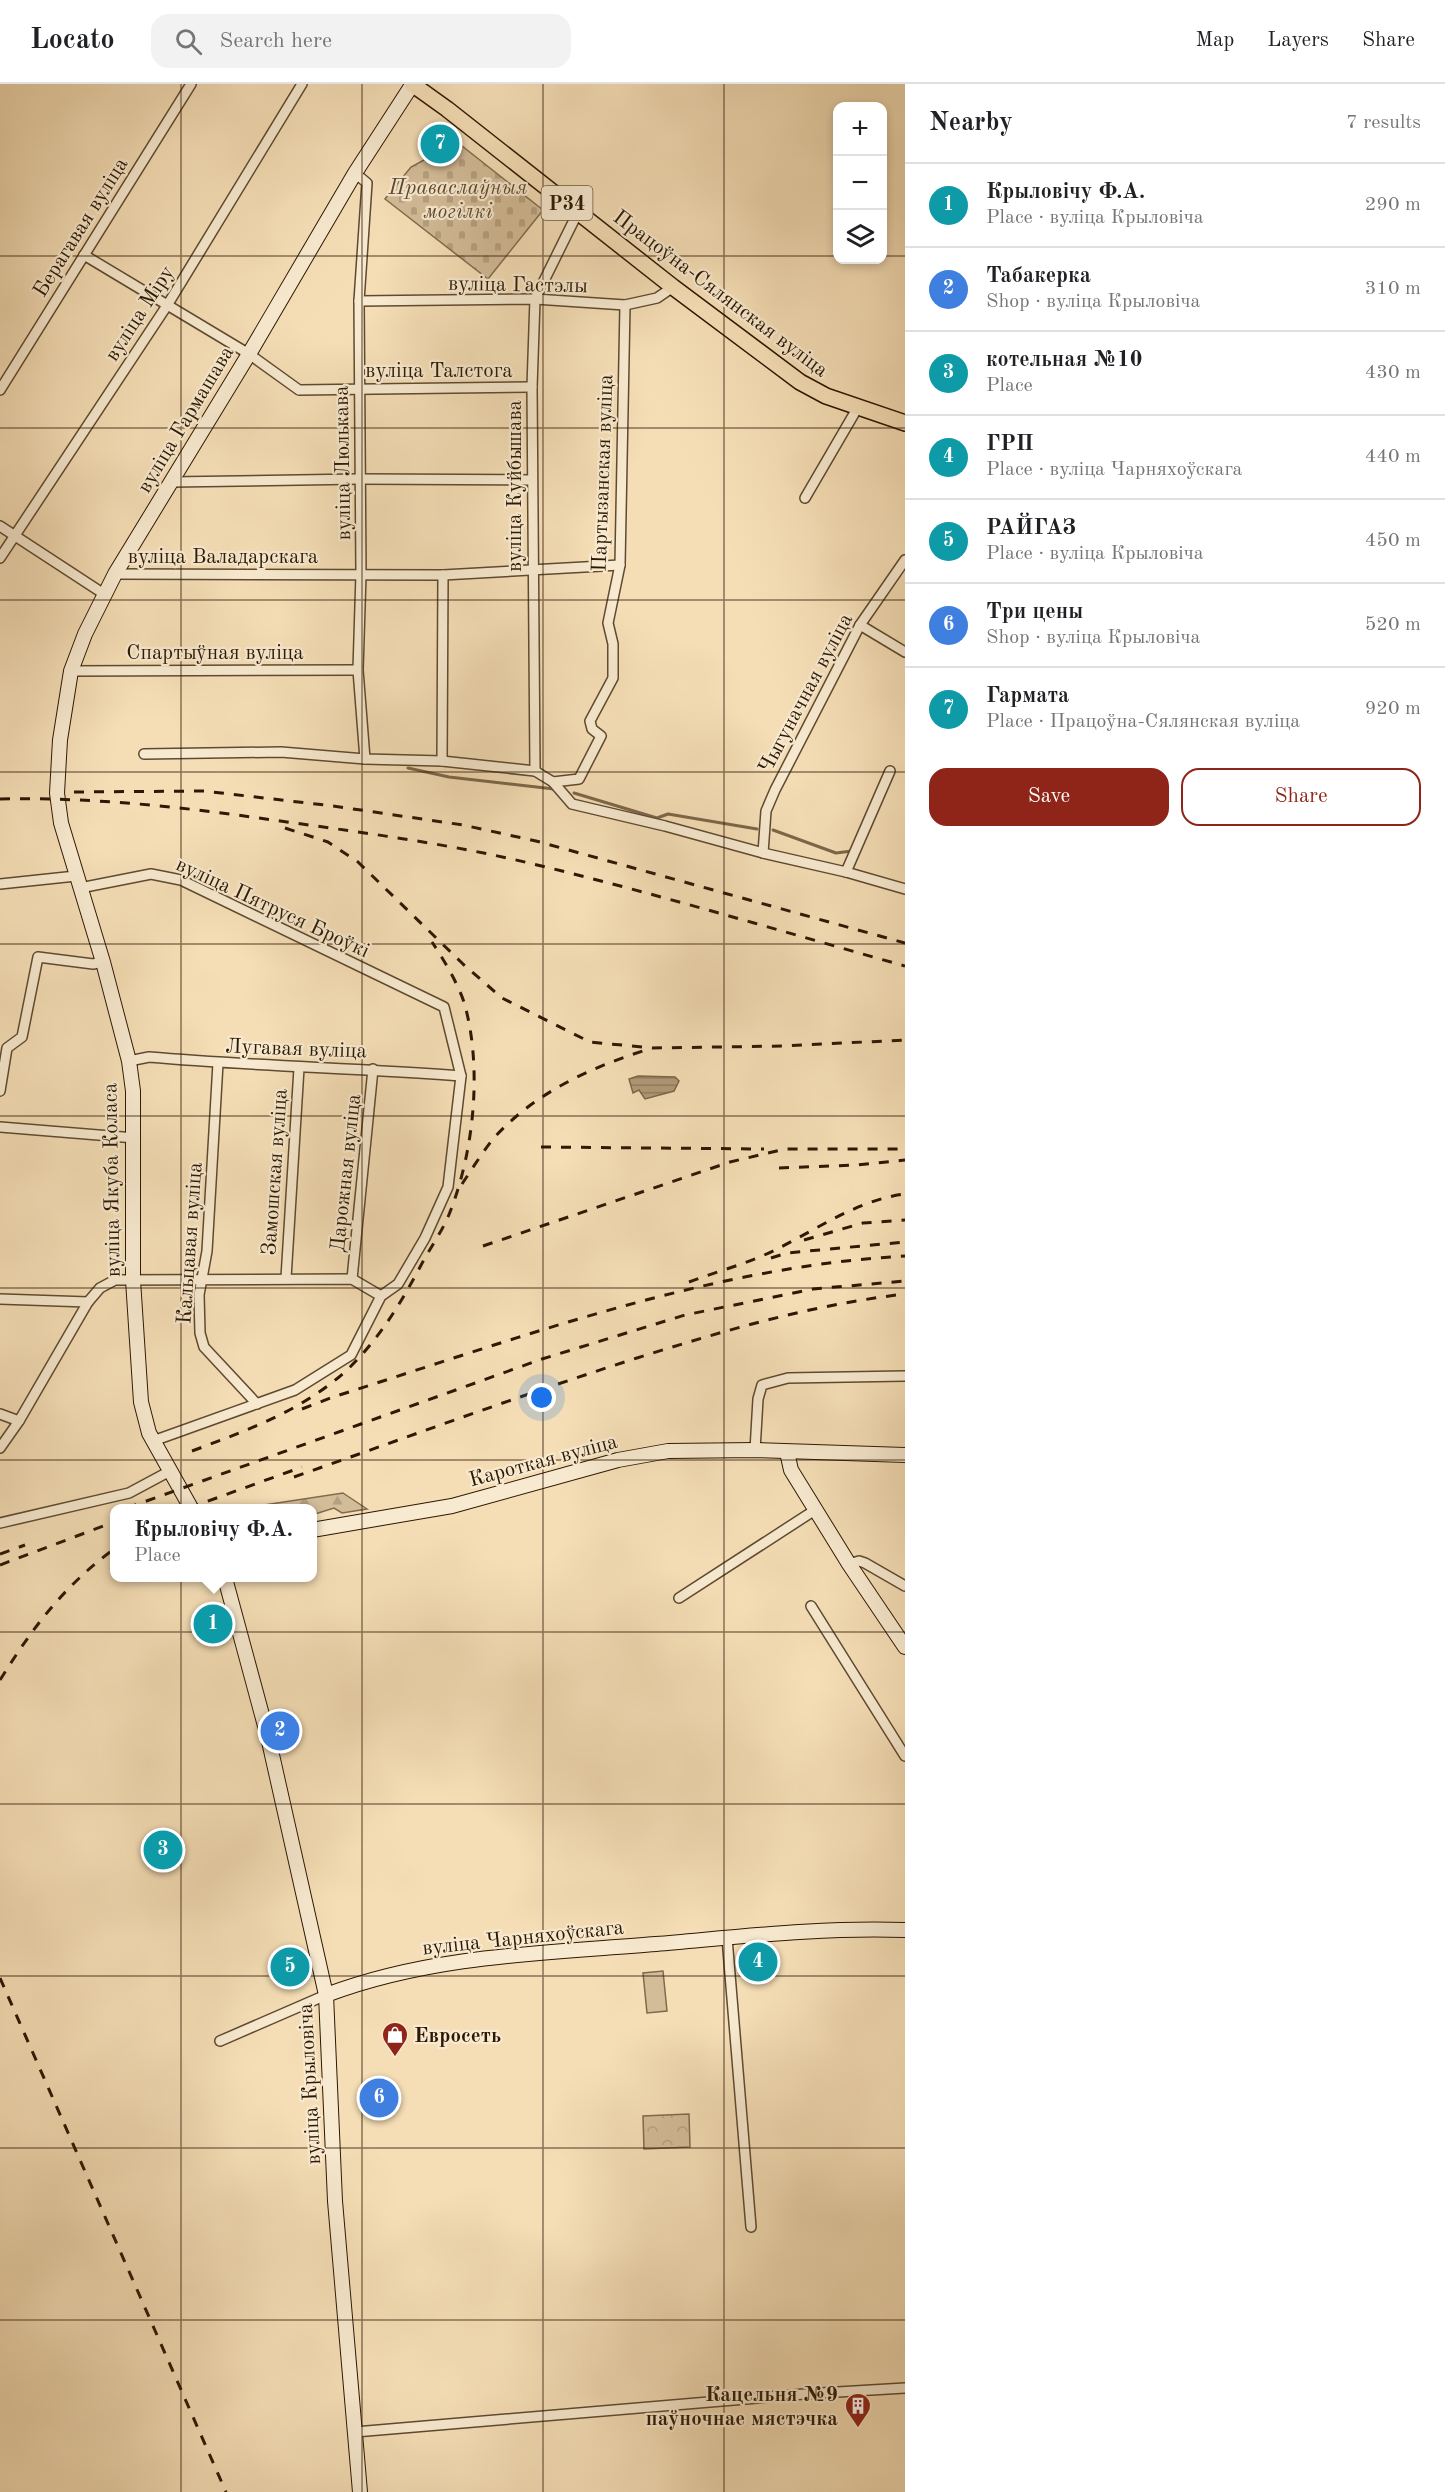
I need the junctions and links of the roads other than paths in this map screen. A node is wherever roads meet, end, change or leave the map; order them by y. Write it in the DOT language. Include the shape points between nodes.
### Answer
graph roads {
  1 [pos="190,84"];
  2 [pos="302,84"];
  3 [pos="412,84"];
  4 [pos="355,173"];
  5 [pos="578,212"];
  6 [pos="84,255"];
  7 [pos="673,287"];
  8 [pos="535,299"];
  9 [pos="359,301"];
  10 [pos="168,304"];
  11 [pos="626,305"];
  12 [pos="249,354"];
  13 [pos="532,387"];
  14 [pos="358,388"];
  15 [pos="0,390"];
  16 [pos="858,407"];
  17 [pos="905,423"];
  18 [pos="359,479"];
  19 [pos="532,480"];
  20 [pos="171,482"];
  21 [pos="805,498"];
  22 [pos="0,526"];
  23 [pos="15,535"];
  24 [pos="0,558"];
  25 [pos="905,560"];
  26 [pos="620,565"];
  27 [pos="532,572"];
  28 [pos="115,574"];
  29 [pos="361,574"];
  30 [pos="443,575"];
  31 [pos="104,594"];
  32 [pos="860,625"];
  33 [pos="905,652"];
  34 [pos="358,670"];
  35 [pos="71,671"];
  36 [pos="144,754"];
  37 [pos="365,759"];
  38 [pos="442,761"];
  39 [pos="535,771"];
  40 [pos="890,771"];
  41 [pos="553,782"];
  42 [pos="57,799"];
  43 [pos="762,853"];
  44 [pos="846,872"];
  45 [pos="78,882"];
  46 [pos="0,884"];
  47 [pos="905,889"];
  48 [pos="103,963"];
  49 [pos="129,1060"];
  50 [pos="218,1063"];
  51 [pos="299,1068"];
  52 [pos="373,1069"];
  53 [pos="461,1076"];
  54 [pos="0,1091"];
  55 [pos="0,1127"];
  56 [pos="135,1138"];
  57 [pos="286,1278"];
  58 [pos="352,1279"];
  59 [pos="133,1280"];
  60 [pos="202,1280"];
  61 [pos="381,1296"];
  62 [pos="0,1299"];
  63 [pos="88,1302"];
  64 [pos="905,1376"];
  65 [pos="257,1404"];
  66 [pos="0,1414"];
  67 [pos="19,1421"];
  68 [pos="153,1442"];
  69 [pos="0,1448"];
  70 [pos="754,1450"];
  71 [pos="787,1452"];
  72 [pos="905,1455"];
  73 [pos="170,1471"];
  74 [pos="188,1504"];
  75 [pos="815,1510"];
  76 [pos="0,1523"];
  77 [pos="317,1529"];
  78 [pos="849,1564"];
  79 [pos="226,1582"];
  80 [pos="905,1587"];
  81 [pos="679,1598"];
  82 [pos="811,1606"];
  83 [pos="905,1647"];
  84 [pos="905,1756"];
  85 [pos="905,1930"];
  86 [pos="727,1938"];
  87 [pos="326,1995"];
  88 [pos="220,2041"];
  89 [pos="751,2227"];
  90 [pos="905,2388"];
  91 [pos="355,2432"];
  92 [pos="360,2492"];
  1 -- 6 [label="street, Берагавая вуліца"];
  2 -- 10 [label="street, вуліца Міру"];
  3 -- 4 [label="main road, вуліца Гармашава"];
  3 -- 5 [label="main road, Працоўна-Сялянская вуліца / Р34"];
  4 -- 9 [label="street, вуліца Люлькава" via="367,183"];
  4 -- 12 [label="main road, вуліца Гармашава"];
  5 -- 7 [label="main road, Працоўна-Сялянская вуліца / Р34"];
  5 -- 8 [label="street, вуліца Куйбышава"];
  6 -- 10 [label="street, вуліца Талстога"];
  6 -- 15 [label="street, Берагавая вуліца"];
  7 -- 11 [label="street, вуліца Гастэлы" via="657,298"];
  7 -- 16 [label="main road, Працоўна-Сялянская вуліца / Р34" via="800,382"];
  8 -- 9 [label="street, вуліца Гастэлы"];
  8 -- 11 [label="street, вуліца Гастэлы"];
  8 -- 13 [label="street, вуліца Куйбышава"];
  9 -- 14 [label="street, вуліца Люлькава"];
  10 -- 12 [label="street, вуліца Талстога"];
  10 -- 23 [label="street, вуліца Міру"];
  11 -- 26 [label="street, Партызанская вуліца"];
  12 -- 14 [label="street, вуліца Талстога" via="299,390"];
  12 -- 20 [label="main road, вуліца Гармашава"];
  13 -- 14 [label="street, вуліца Талстога"];
  13 -- 19 [label="street, вуліца Куйбышава"];
  14 -- 18 [label="street, вуліца Люлькава"];
  16 -- 17 [label="main road, Працоўна-Сялянская вуліца / Р34"];
  16 -- 21 [label="street"];
  18 -- 19 [label="street"];
  18 -- 20 [label="street"];
  18 -- 29 [label="street, вуліца Люлькава"];
  19 -- 27 [label="street, вуліца Куйбышава"];
  20 -- 28 [label="main road, вуліца Гармашава"];
  22 -- 23 [label="street"];
  23 -- 24 [label="street, вуліца Міру"];
  23 -- 31 [label="street"];
  25 -- 32 [label="street, Чыгуначная вуліца"];
  26 -- 27 [label="street, вуліца Валадарскага"];
  26 -- 41 [label="street, Партызанская вуліца" via="608,623 613,644 613,678 590,721 592,729 601,736 579,779"];
  27 -- 30 [label="street, вуліца Валадарскага"];
  27 -- 39 [label="street, вуліца Куйбышава"];
  28 -- 29 [label="street, вуліца Валадарскага"];
  28 -- 31 [label="main road, вуліца Гармашава"];
  29 -- 30 [label="street, вуліца Валадарскага"];
  29 -- 34 [label="street, вуліца Люлькава"];
  30 -- 38 [label="street"];
  31 -- 35 [label="main road, вуліца Гармашава"];
  32 -- 33 [label="street"];
  32 -- 43 [label="street, Чыгуначная вуліца" via="775,790 766,811"];
  34 -- 35 [label="street, Спартыўная вуліца"];
  34 -- 37 [label="street, вуліца Люлькава"];
  35 -- 42 [label="main road, вуліца Гармашава" via="60,740"];
  36 -- 37 [label="street" via="281,752"];
  37 -- 38 [label="street"];
  38 -- 39 [label="street"];
  39 -- 41 [label="street"];
  40 -- 44 [label="street"];
  41 -- 43 [label="street" via="572,804"];
  42 -- 45 [label="main road, вуліца Якуба Коласа"];
  43 -- 44 [label="street"];
  44 -- 47 [label="street"];
  45 -- 46 [label="street, вуліца Пятруся Броўкі"];
  45 -- 48 [label="main road, вуліца Якуба Коласа"];
  45 -- 53 [label="street, вуліца Пятруся Броўкі" via="151,874 181,880 444,1007"];
  48 -- 49 [label="main road, вуліца Якуба Коласа"];
  48 -- 54 [label="street" via="38,957 22,1037 7,1048"];
  49 -- 50 [label="street, Лугавая вуліца" via="149,1057"];
  49 -- 56 [label="main road, вуліца Якуба Коласа"];
  50 -- 51 [label="street, Лугавая вуліца"];
  50 -- 60 [label="street, Кальцавая вуліца"];
  51 -- 52 [label="street, Лугавая вуліца"];
  51 -- 57 [label="street, Замошская вуліца"];
  52 -- 53 [label="street, Лугавая вуліца"];
  52 -- 58 [label="street, Дарожная вуліца"];
  53 -- 61 [label="street" via="448,1187 398,1284"];
  55 -- 56 [label="street"];
  56 -- 59 [label="main road, вуліца Якуба Коласа"];
  57 -- 58 [label="street"];
  57 -- 60 [label="street"];
  58 -- 61 [label="street"];
  59 -- 60 [label="street"];
  59 -- 63 [label="street" via="106,1283"];
  59 -- 68 [label="main road, вуліца Якуба Коласа" via="141,1402"];
  60 -- 65 [label="street, Кальцавая вуліца" via="200,1333 204,1347"];
  61 -- 65 [label="street" via="351,1355 295,1390"];
  62 -- 63 [label="street"];
  63 -- 67 [label="street"];
  64 -- 70 [label="street" via="788,1378 762,1385"];
  65 -- 68 [label="street"];
  66 -- 67 [label="street"];
  67 -- 69 [label="street"];
  68 -- 73 [label="main road, вуліца Якуба Коласа"];
  70 -- 71 [label="main road, Кароткая вуліца"];
  70 -- 77 [label="main road, Кароткая вуліца" via="645,1454 452,1506"];
  71 -- 72 [label="main road, Кароткая вуліца"];
  71 -- 75 [label="main road" via="791,1470"];
  73 -- 74 [label="main road, вуліца Якуба Коласа"];
  73 -- 76 [label="street" via="129,1493"];
  75 -- 78 [label="main road"];
  75 -- 81 [label="street"];
  78 -- 80 [label="street" via="865,1563"];
  78 -- 83 [label="main road"];
  79 -- 87 [label="main road, вуліца Крыловіча" via="268,1737"];
  82 -- 84 [label="street"];
  85 -- 86 [label="main road, вуліца Чарняхоўскага" via="852,1928"];
  86 -- 87 [label="main road, вуліца Чарняхоўскага" via="428,1965"];
  86 -- 89 [label="street"];
  87 -- 88 [label="street"];
  87 -- 91 [label="main road, вуліца Крыловіча" via="336,2212"];
  90 -- 91 [label="street"];
  91 -- 92 [label="main road, вуліца Крыловіча"];
}
